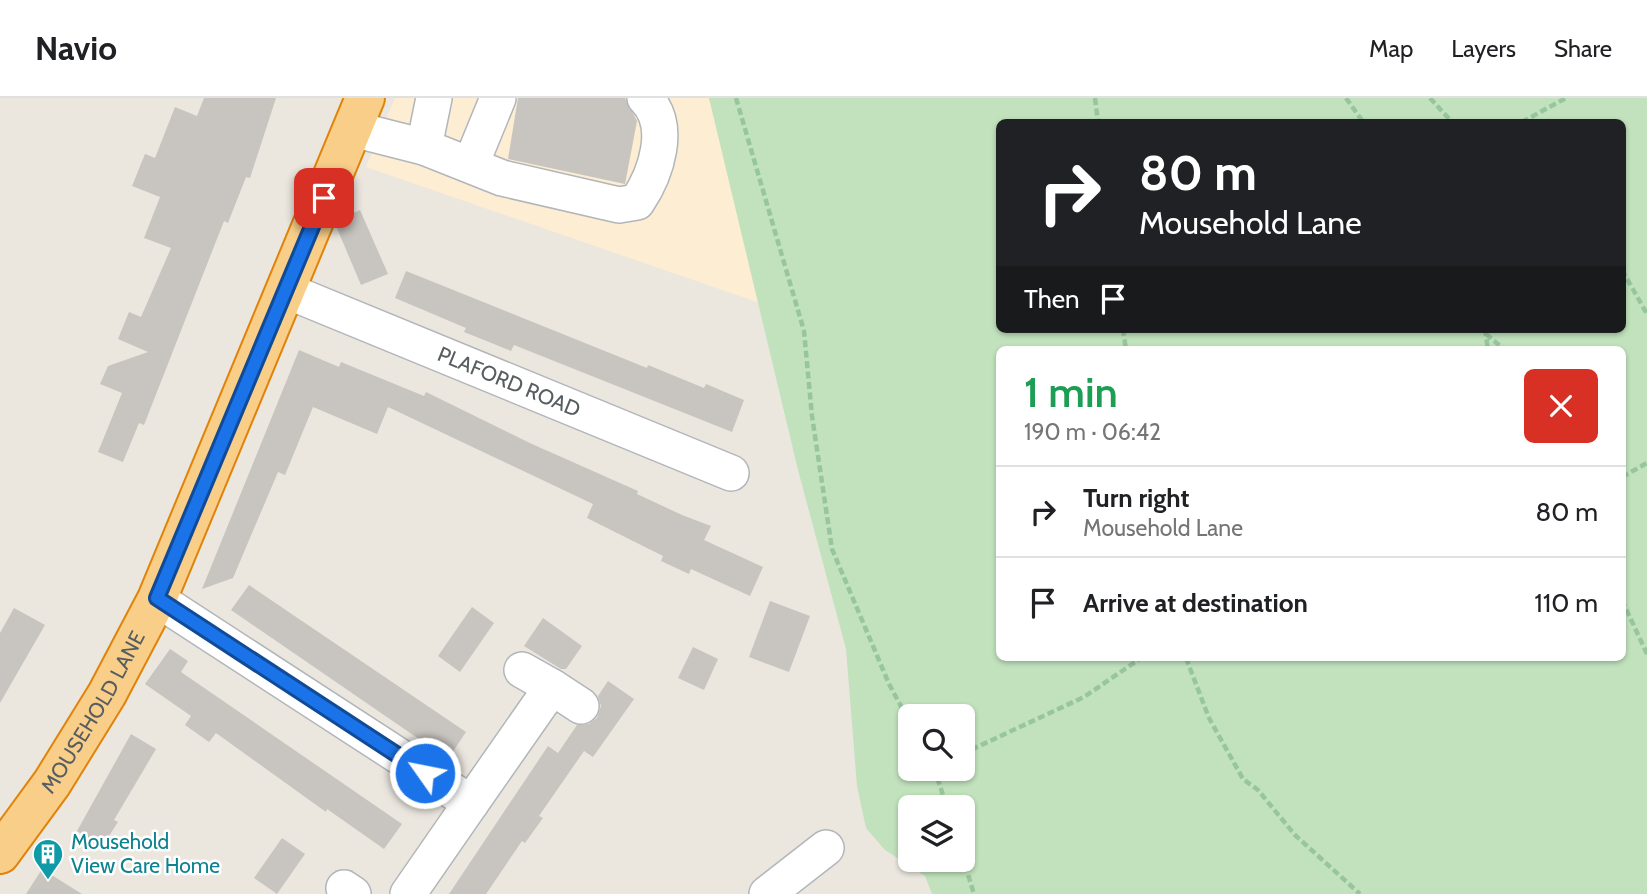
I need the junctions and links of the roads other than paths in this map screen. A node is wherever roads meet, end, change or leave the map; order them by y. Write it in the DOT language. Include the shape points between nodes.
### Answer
graph roads {
  1 [pos="417,98"];
  2 [pos="434,98"];
  3 [pos="498,98"];
  4 [pos="645,98"];
  5 [pos="359,113"];
  6 [pos="416,145"];
  7 [pos="471,164"];
  8 [pos="285,290"];
  9 [pos="731,473"];
  10 [pos="157,598"];
  11 [pos="582,706"];
  12 [pos="471,803"];
  13 [pos="826,848"];
  14 [pos="0,854"];
  15 [pos="408,894"];
  16 [pos="767,894"];
  1 -- 6 [label="street"];
  2 -- 6 [label="street"];
  3 -- 7 [label="street"];
  4 -- 7 [label="street" via="657,118 660,143 656,168 637,202 619,205 502,178"];
  5 -- 6 [label="street"];
  5 -- 8 [label="highway, MOUSEHOLD LANE"];
  6 -- 7 [label="street"];
  8 -- 9 [label="street, PLAFORD ROAD"];
  8 -- 10 [label="highway, MOUSEHOLD LANE"];
  10 -- 12 [label="street"];
  10 -- 14 [label="highway, MOUSEHOLD LANE" via="107,694 52,783"];
  11 -- 12 [label="street" via="537,679"];
  12 -- 15 [label="street"];
  13 -- 16 [label="street"];
}
